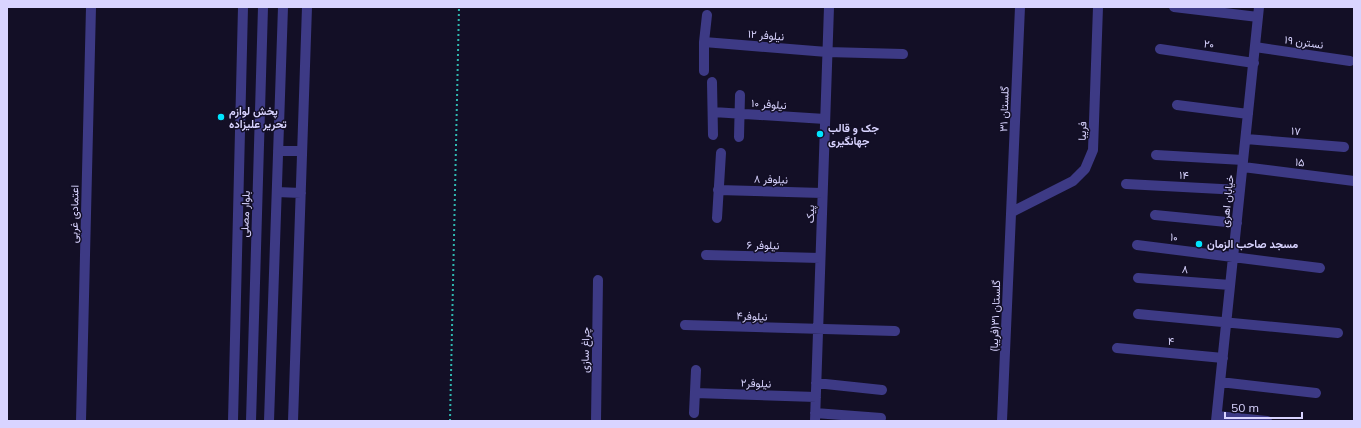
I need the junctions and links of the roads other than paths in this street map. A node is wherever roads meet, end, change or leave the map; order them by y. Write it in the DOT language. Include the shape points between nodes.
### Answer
graph roads {
  1 [pos="91,7"];
  2 [pos="243,7"];
  3 [pos="263,7"];
  4 [pos="283,7"];
  5 [pos="307,7"];
  6 [pos="829,7"];
  7 [pos="1020,7"];
  8 [pos="1098,7"];
  9 [pos="1174,7"];
  10 [pos="1259,12"];
  11 [pos="707,15"];
  12 [pos="704,42"];
  13 [pos="1255,47"];
  14 [pos="1160,49"];
  15 [pos="827,52"];
  16 [pos="903,54"];
  17 [pos="1350,61"];
  18 [pos="1254,62"];
  19 [pos="704,71"];
  20 [pos="712,82"];
  21 [pos="740,95"];
  22 [pos="1177,105"];
  23 [pos="712,112"];
  24 [pos="740,114"];
  25 [pos="1248,114"];
  26 [pos="825,120"];
  27 [pos="713,135"];
  28 [pos="739,137"];
  29 [pos="1246,139"];
  30 [pos="1344,146"];
  31 [pos="278,151"];
  32 [pos="302,151"];
  33 [pos="721,153"];
  34 [pos="1156,155"];
  35 [pos="1243,164"];
  36 [pos="1354,181"];
  37 [pos="1126,184"];
  38 [pos="718,190"];
  39 [pos="1240,190"];
  40 [pos="277,192"];
  41 [pos="301,193"];
  42 [pos="822,193"];
  43 [pos="1012,212"];
  44 [pos="1155,215"];
  45 [pos="717,218"];
  46 [pos="1237,222"];
  47 [pos="1136,245"];
  48 [pos="706,255"];
  49 [pos="1233,256"];
  50 [pos="820,258"];
  51 [pos="1320,268"];
  52 [pos="1138,278"];
  53 [pos="598,280"];
  54 [pos="1230,285"];
  55 [pos="1138,314"];
  56 [pos="1226,323"];
  57 [pos="685,325"];
  58 [pos="818,330"];
  59 [pos="895,331"];
  60 [pos="1338,333"];
  61 [pos="1117,348"];
  62 [pos="1223,358"];
  63 [pos="696,370"];
  64 [pos="1220,382"];
  65 [pos="816,383"];
  66 [pos="882,390"];
  67 [pos="695,392"];
  68 [pos="1316,393"];
  69 [pos="816,397"];
  70 [pos="694,413"];
  71 [pos="815,417"];
  72 [pos="881,418"];
  73 [pos="1216,419"];
  74 [pos="81,421"];
  75 [pos="233,421"];
  76 [pos="251,421"];
  77 [pos="269,421"];
  78 [pos="293,421"];
  79 [pos="596,421"];
  80 [pos="1002,421"];
  81 [pos="1267,421"];
  1 -- 74 [label="street, اعتمادی غربی"];
  2 -- 75 [label="street, بلوار مصلی"];
  3 -- 76 [label="street, بلوار مصلی"];
  4 -- 31 [label="street"];
  5 -- 32 [label="street"];
  6 -- 15 [label="street, پیک"];
  7 -- 43 [label="street, گلستان ۳۱"];
  8 -- 43 [label="street, فریبا" via="1093,150 1085,169 1073,182"];
  9 -- 10 [label="street"];
  10 -- 13 [label="street, خیابان اهری"];
  11 -- 12 [label="street"];
  12 -- 15 [label="street, نیلوفر ۱۲"];
  12 -- 19 [label="street"];
  13 -- 17 [label="street, نسترن ۱۹"];
  13 -- 18 [label="street, خیابان اهری"];
  14 -- 18 [label="street, ۲۰"];
  15 -- 16 [label="street, نیلوفر ۱۲"];
  15 -- 26 [label="street, پیک"];
  18 -- 25 [label="street, خیابان اهری"];
  20 -- 23 [label="street"];
  21 -- 24 [label="street"];
  22 -- 25 [label="street"];
  23 -- 24 [label="street, نیلوفر ۱۰"];
  23 -- 27 [label="street"];
  24 -- 26 [label="street, نیلوفر ۱۰"];
  24 -- 28 [label="street"];
  25 -- 29 [label="street, خیابان اهری"];
  26 -- 42 [label="street, پیک"];
  29 -- 30 [label="street, ۱۷"];
  29 -- 35 [label="street, خیابان اهری"];
  31 -- 32 [label="street"];
  31 -- 40 [label="street"];
  32 -- 41 [label="street"];
  33 -- 38 [label="street"];
  34 -- 35 [label="street, ۱۵"];
  35 -- 36 [label="street, ۱۵"];
  35 -- 39 [label="street, خیابان اهری"];
  37 -- 39 [label="street, ۱۴"];
  38 -- 42 [label="street, نیلوفر ۸"];
  38 -- 45 [label="street"];
  39 -- 46 [label="street, خیابان اهری"];
  40 -- 41 [label="street"];
  40 -- 77 [label="street"];
  41 -- 78 [label="street"];
  42 -- 50 [label="street, پیک"];
  43 -- 80 [label="street, گلستان ۳۱(فریبا)"];
  44 -- 46 [label="street"];
  46 -- 49 [label="street, خیابان اهری"];
  47 -- 49 [label="street, ۱۰"];
  48 -- 50 [label="street, نیلوفر ۶"];
  49 -- 51 [label="street, ۱۰"];
  49 -- 54 [label="street, خیابان اهری"];
  50 -- 58 [label="street, پیک"];
  52 -- 54 [label="street, ۸"];
  53 -- 79 [label="street, چراغ سازی"];
  54 -- 56 [label="street, خیابان اهری"];
  55 -- 56 [label="street"];
  56 -- 60 [label="street"];
  56 -- 62 [label="street, خیابان اهری"];
  57 -- 58 [label="street, نیلوفر۴"];
  58 -- 59 [label="street, نیلوفر۴"];
  58 -- 65 [label="street, پیک"];
  61 -- 62 [label="street, ۴"];
  62 -- 64 [label="street, خیابان اهری"];
  63 -- 67 [label="street"];
  64 -- 68 [label="street"];
  64 -- 73 [label="street, خیابان اهری"];
  65 -- 66 [label="street"];
  65 -- 69 [label="street, پیک"];
  67 -- 69 [label="street, نیلوفر۲"];
  67 -- 70 [label="street"];
  69 -- 71 [label="street, پیک"];
  71 -- 72 [label="street"];
  73 -- 81 [label="street"];
}
